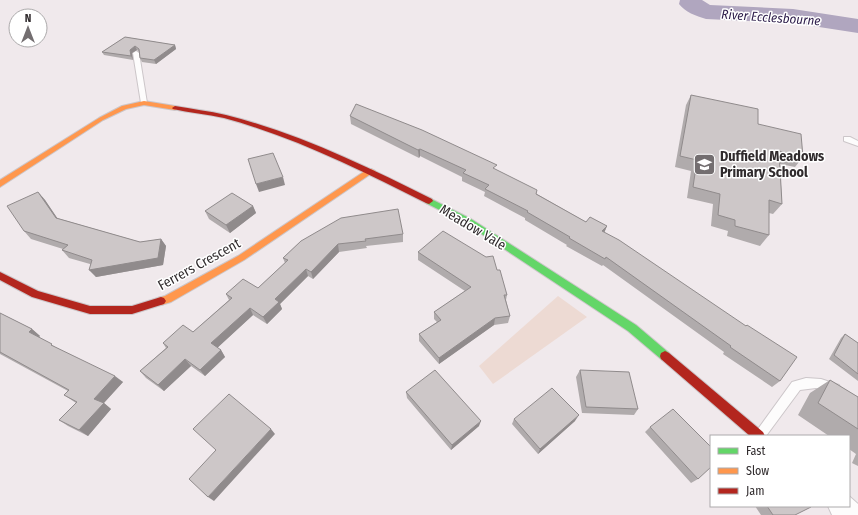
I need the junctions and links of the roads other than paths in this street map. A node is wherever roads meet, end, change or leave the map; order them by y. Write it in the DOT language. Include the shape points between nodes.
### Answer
graph roads {
  1 [pos="136,53"];
  2 [pos="144,103"];
  3 [pos="847,139"];
  4 [pos="858,144"];
  5 [pos="372,172"];
  6 [pos="0,184"];
  7 [pos="0,276"];
  8 [pos="848,395"];
  9 [pos="758,435"];
  10 [pos="760,435"];
  11 [pos="842,507"];
  12 [pos="851,515"];
  1 -- 2 [label="lane"];
  2 -- 5 [label="street, Meadow Vale" via="225,117 298,141"];
  2 -- 6 [label="street" via="124,107 101,119"];
  3 -- 4 [label="lane"];
  5 -- 7 [label="street, Ferrers Crescent" via="241,258 168,299 132,310 90,310 35,294"];
  5 -- 9 [label="street, Meadow Vale" via="468,221 632,328"];
  8 -- 10 [label="lane" via="816,382 805,382 796,386"];
  11 -- 12 [label="street"];
}
